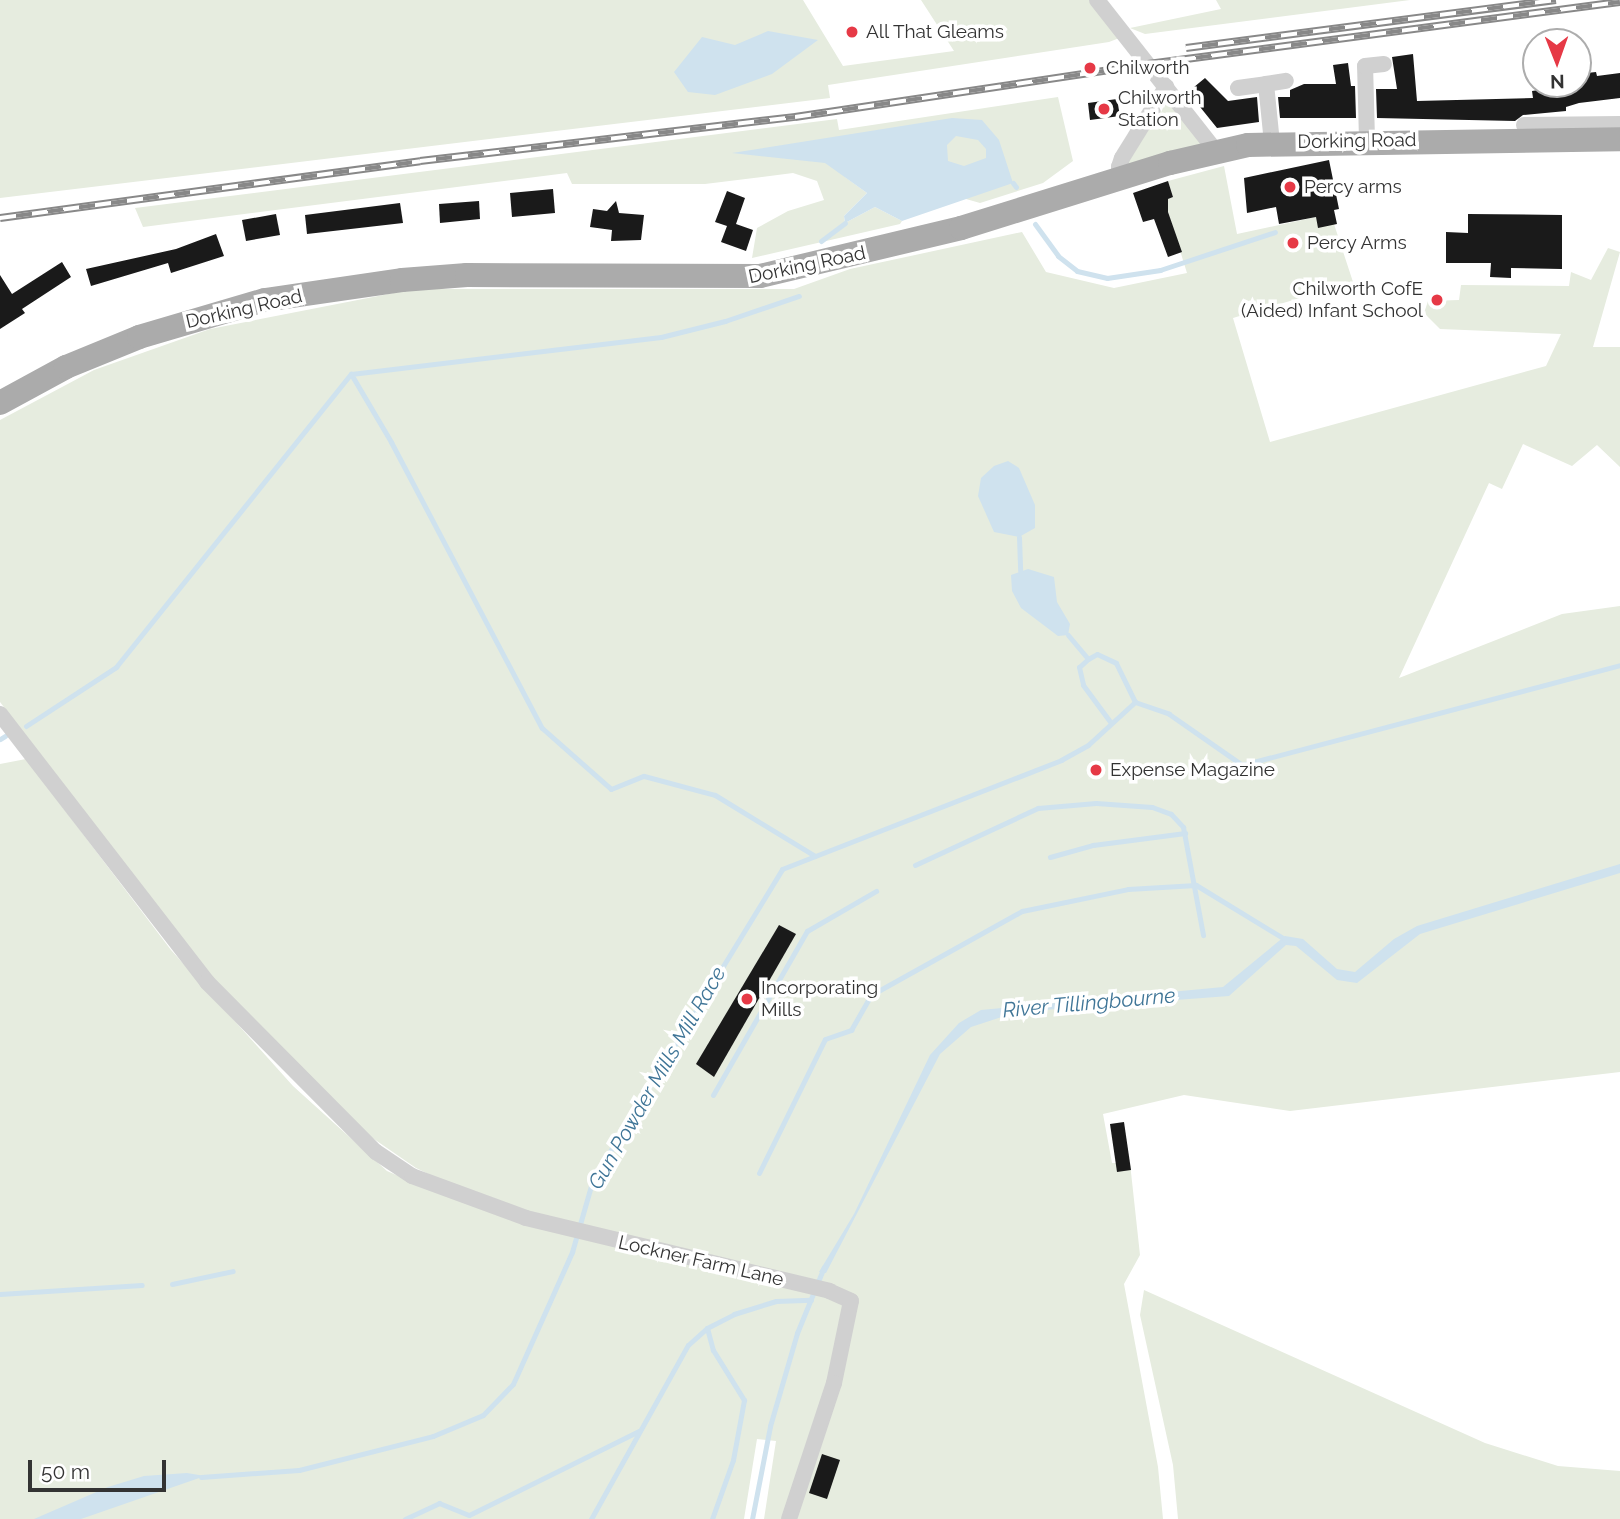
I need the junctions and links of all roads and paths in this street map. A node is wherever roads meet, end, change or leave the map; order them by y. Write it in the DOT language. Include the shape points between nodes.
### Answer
graph roads {
  1 [pos="1097,0"];
  2 [pos="1384,64"];
  3 [pos="1286,81"];
  4 [pos="1266,84"];
  5 [pos="1166,87"];
  6 [pos="1238,88"];
  7 [pos="1524,125"];
  8 [pos="1613,132"];
  9 [pos="1367,140"];
  10 [pos="1272,143"];
  11 [pos="1215,150"];
  12 [pos="1123,179"];
  13 [pos="0,403"];
  14 [pos="0,714"];
  15 [pos="789,1519"];
  1 -- 5 [label="street"];
  2 -- 9 [label="street" via="1359,67"];
  3 -- 4 [label="street"];
  4 -- 6 [label="street"];
  4 -- 10 [label="street"];
  5 -- 11 [label="street"];
  5 -- 12 [label="street" via="1122,158"];
  7 -- 8 [label="street"];
  8 -- 9 [label="main road, Dorking Road"];
  9 -- 10 [label="main road, Dorking Road"];
  10 -- 11 [label="main road, Dorking Road"];
  11 -- 12 [label="main road, Dorking Road"];
  12 -- 13 [label="main road, Dorking Road" via="961,228 760,276 726,280 467,275 265,300 139,337 66,367"];
  14 -- 15 [label="street, Lockner Farm Lane" via="207,982 376,1152 412,1176 461,1196 566,1228 829,1291 851,1301 834,1383"];
}
